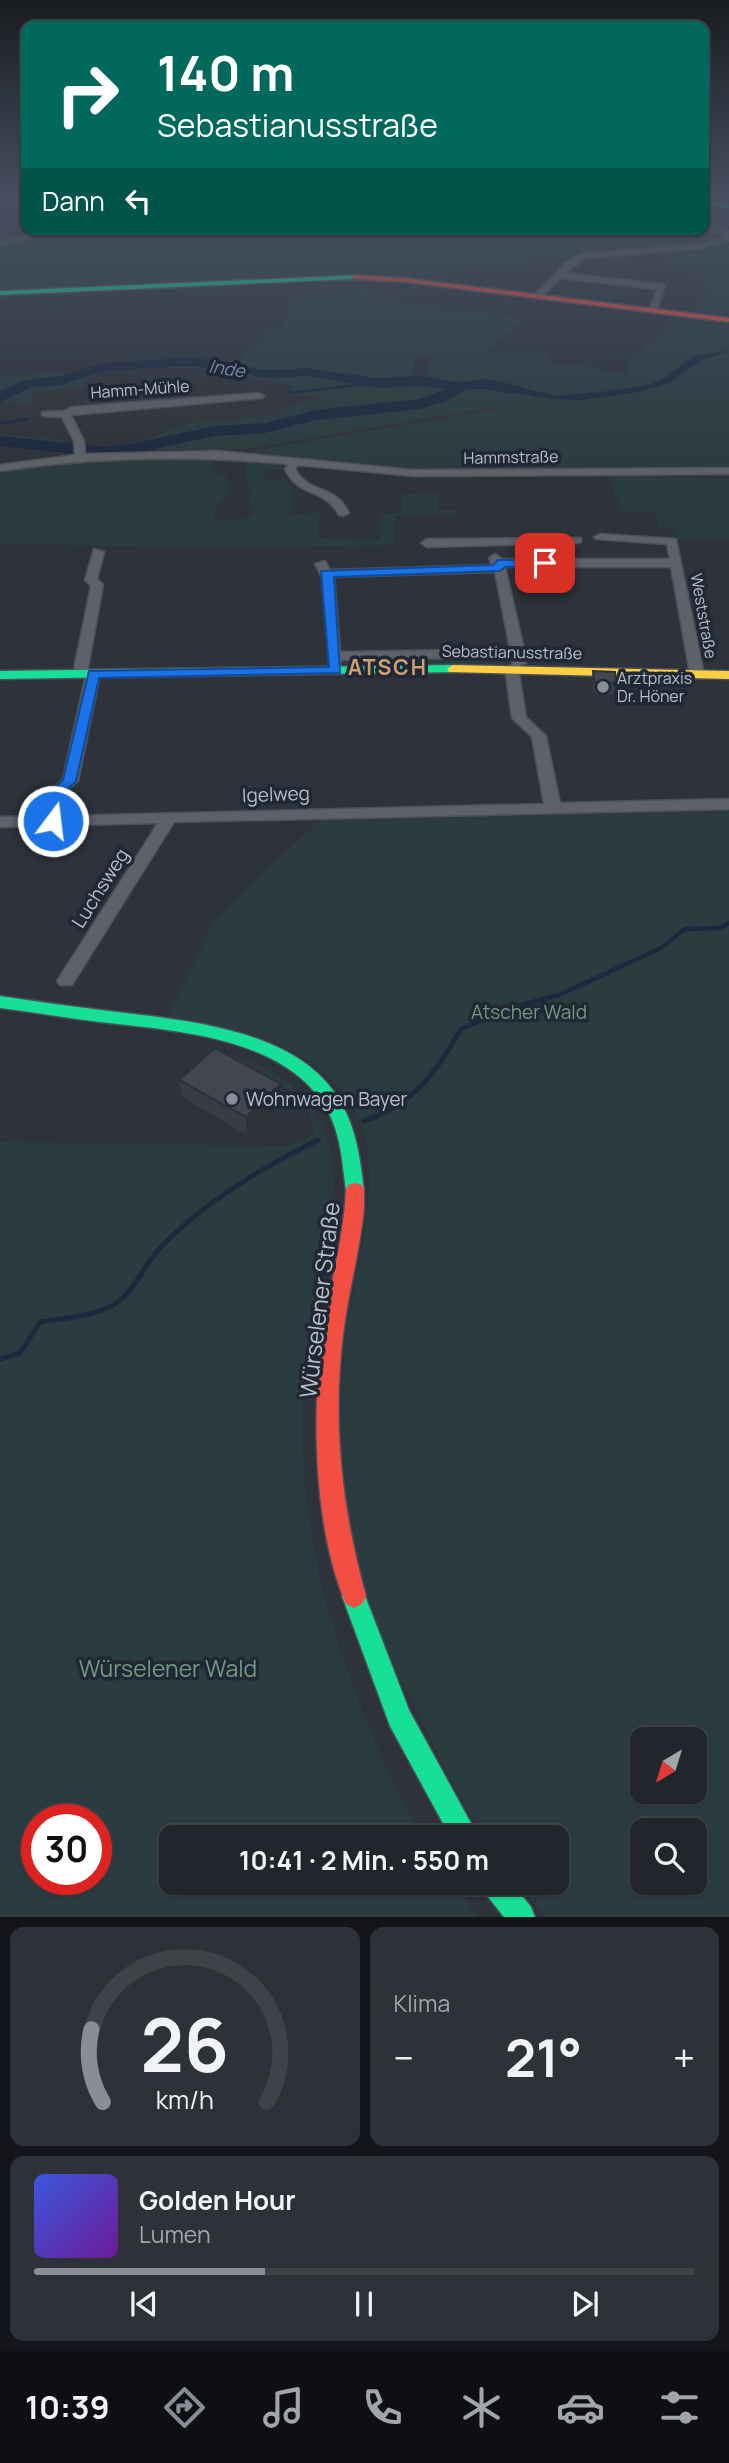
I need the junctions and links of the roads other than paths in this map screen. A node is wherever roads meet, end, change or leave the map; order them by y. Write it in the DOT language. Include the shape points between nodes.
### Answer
graph roads {
  1 [pos="136,286"];
  2 [pos="449,286"];
  3 [pos="547,286"];
  4 [pos="657,286"];
  5 [pos="0,293"];
  6 [pos="537,296"];
  7 [pos="653,311"];
  8 [pos="729,320"];
  9 [pos="259,396"];
  10 [pos="45,414"];
  11 [pos="65,414"];
  12 [pos="80,452"];
  13 [pos="294,462"];
  14 [pos="0,468"];
  15 [pos="729,471"];
  16 [pos="675,473"];
  17 [pos="729,477"];
  18 [pos="343,513"];
  19 [pos="600,537"];
  20 [pos="577,540"];
  21 [pos="489,542"];
  22 [pos="427,543"];
  23 [pos="98,552"];
  24 [pos="677,563"];
  25 [pos="499,566"];
  26 [pos="335,663"];
  27 [pos="517,663"];
  28 [pos="87,674"];
  29 [pos="697,674"];
  30 [pos="0,675"];
  31 [pos="729,676"];
  32 [pos="729,804"];
  33 [pos="553,807"];
  34 [pos="169,818"];
  35 [pos="53,821"];
  36 [pos="0,822"];
  37 [pos="66,981"];
  38 [pos="0,1002"];
  39 [pos="458,1825"];
  40 [pos="504,1895"];
  41 [pos="521,1917"];
  1 -- 5 [label="main road"];
  2 -- 6 [label="main road"];
  3 -- 6 [label="street"];
  4 -- 7 [label="street" via="662,287"];
  6 -- 7 [label="main road"];
  7 -- 8 [label="main road"];
  9 -- 11 [label="street, Hamm-Mühle" via="96,407"];
  10 -- 11 [label="street, Hamm-Mühle"];
  11 -- 12 [label="street, Hamm-Mühle"];
  12 -- 13 [label="street, Hammstraße" via="218,454"];
  12 -- 14 [label="street, Hammstraße"];
  13 -- 16 [label="street, Hammstraße" via="413,473"];
  13 -- 18 [label="street" via="292,477 332,496"];
  15 -- 16 [label="street, Hammstraße"];
  16 -- 17 [label="street"];
  19 -- 24 [label="street, Weststraße" via="672,541"];
  20 -- 21 [label="street"];
  21 -- 22 [label="street"];
  21 -- 25 [label="street"];
  23 -- 28 [label="street" via="91,580 97,585"];
  24 -- 25 [label="street, Weststraße"];
  24 -- 29 [label="street, Weststraße"];
  25 -- 26 [label="street, Weststraße" via="323,568 328,577"];
  25 -- 27 [label="street"];
  26 -- 27 [label="main road, Sebastianusstraße"];
  26 -- 28 [label="main road, Sebastianusstraße"];
  27 -- 29 [label="main road, Sebastianusstraße"];
  27 -- 33 [label="street" via="519,718 539,736"];
  28 -- 30 [label="main road, Sebastianusstraße"];
  28 -- 35 [label="street" via="70,781 61,788"];
  29 -- 31 [label="main road, Sebastianusstraße"];
  32 -- 33 [label="street, Igelweg"];
  33 -- 34 [label="street, Igelweg"];
  34 -- 35 [label="street, Igelweg"];
  34 -- 37 [label="street, Luchsweg"];
  35 -- 36 [label="street, Igelweg"];
  38 -- 39 [label="main road, Würselener Straße" via="154,1022 252,1044 283,1057 314,1079 343,1118 353,1146 356,1179 328,1384 332,1495 367,1640 405,1734"];
  40 -- 41 [label="main road"];
}
